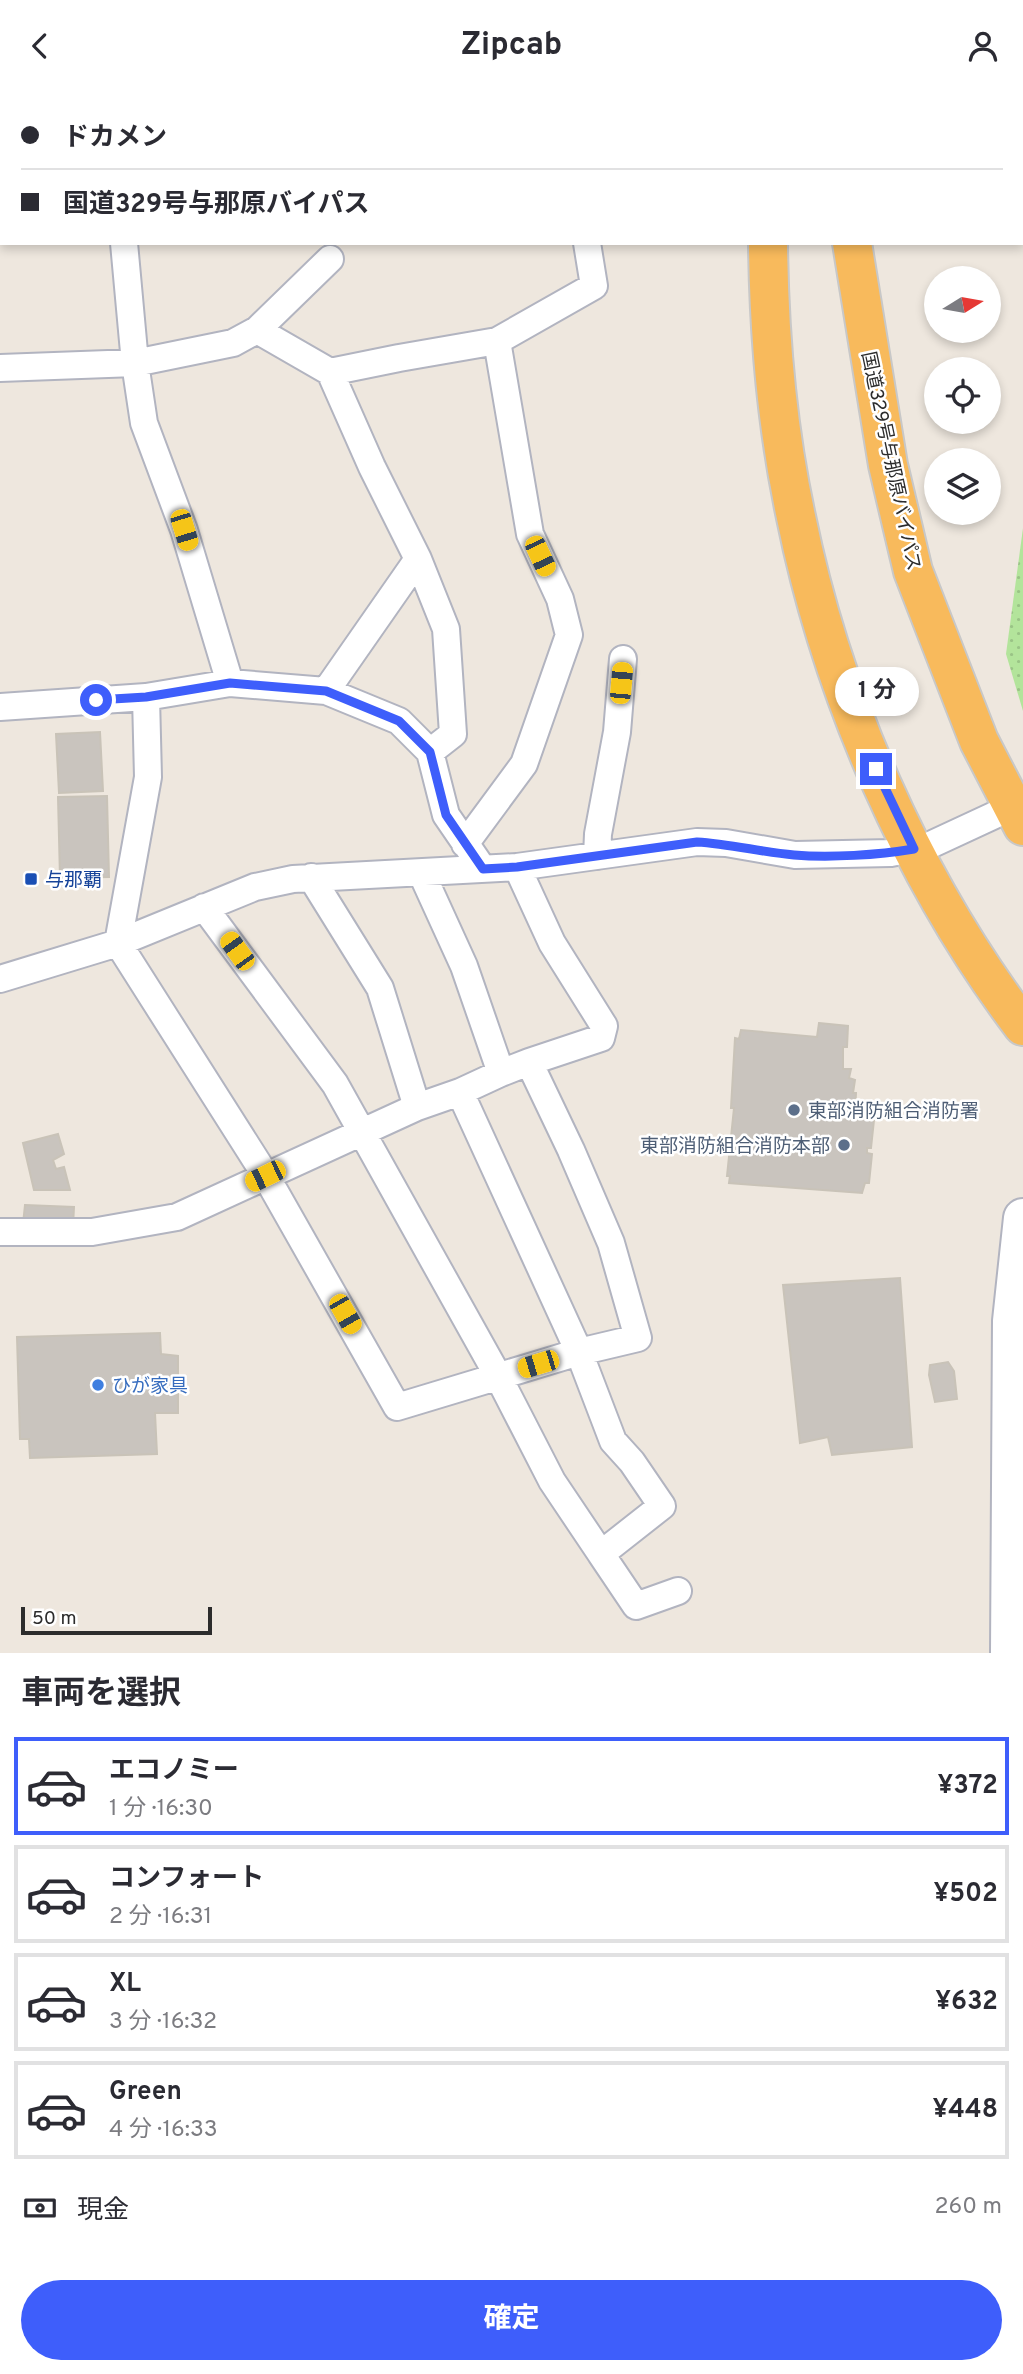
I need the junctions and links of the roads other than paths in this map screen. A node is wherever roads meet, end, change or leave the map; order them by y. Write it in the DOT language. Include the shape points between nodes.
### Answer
graph roads {
  1 [pos="124,245"];
  2 [pos="587,245"];
  3 [pos="768,245"];
  4 [pos="852,245"];
  5 [pos="330,259"];
  6 [pos="257,330"];
  7 [pos="497,341"];
  8 [pos="135,363"];
  9 [pos="0,368"];
  10 [pos="330,372"];
  11 [pos="418,559"];
  12 [pos="623,659"];
  13 [pos="230,683"];
  14 [pos="326,691"];
  15 [pos="146,697"];
  16 [pos="0,707"];
  17 [pos="430,752"];
  18 [pos="1017,816"];
  19 [pos="465,844"];
  20 [pos="914,849"];
  21 [pos="597,856"];
  22 [pos="517,867"];
  23 [pos="483,869"];
  24 [pos="422,874"];
  25 [pos="311,877"];
  26 [pos="204,907"];
  27 [pos="118,943"];
  28 [pos="0,979"];
  29 [pos="1023,1026"];
  30 [pos="530,1062"];
  31 [pos="501,1073"];
  32 [pos="460,1092"];
  33 [pos="417,1107"];
  34 [pos="363,1133"];
  35 [pos="265,1176"];
  36 [pos="1023,1218"];
  37 [pos="0,1232"];
  38 [pos="579,1352"];
  39 [pos="498,1377"];
  40 [pos="601,1554"];
  41 [pos="678,1591"];
  42 [pos="1015,1637"];
  1 -- 8 [label="street"];
  2 -- 7 [label="street" via="594,286"];
  3 -- 20 [label="highway" via="777,391 795,517 821,618 855,719"];
  4 -- 18 [label="highway, 国道329号与那原バイパス" via="888,465 913,571 974,729"];
  5 -- 6 [label="street"];
  6 -- 8 [label="street" via="233,342"];
  6 -- 10 [label="street"];
  7 -- 10 [label="street"];
  7 -- 19 [label="street" via="530,534 560,599 569,635 524,764"];
  8 -- 9 [label="street"];
  8 -- 13 [label="street" via="145,422 184,530"];
  10 -- 11 [label="street"];
  11 -- 14 [label="street"];
  11 -- 17 [label="street" via="446,629 453,733"];
  12 -- 21 [label="street"];
  13 -- 14 [label="street"];
  13 -- 15 [label="street"];
  14 -- 17 [label="street" via="399,721"];
  15 -- 16 [label="street"];
  15 -- 27 [label="street" via="148,777"];
  17 -- 19 [label="street" via="446,815"];
  18 -- 20 [label="street"];
  19 -- 23 [label="street"];
  20 -- 21 [label="street" via="794,855 697,842"];
  20 -- 29 [label="highway" via="960,936"];
  21 -- 22 [label="street"];
  22 -- 23 [label="street"];
  22 -- 30 [label="street" via="552,943 604,1026 601,1038"];
  23 -- 24 [label="street"];
  24 -- 25 [label="street"];
  24 -- 31 [label="street" via="464,966"];
  25 -- 26 [label="street" via="256,887"];
  25 -- 33 [label="street" via="380,988"];
  26 -- 27 [label="street"];
  26 -- 34 [label="street" via="335,1084"];
  27 -- 28 [label="street"];
  27 -- 35 [label="street"];
  30 -- 31 [label="street"];
  30 -- 38 [label="street" via="611,1243 638,1338"];
  31 -- 32 [label="street"];
  32 -- 33 [label="street"];
  32 -- 38 [label="street"];
  33 -- 34 [label="street"];
  34 -- 35 [label="street"];
  34 -- 39 [label="street"];
  35 -- 37 [label="street" via="177,1217 92,1232"];
  35 -- 39 [label="street" via="397,1406"];
  36 -- 42 [label="main road" via="1012,1321"];
  38 -- 39 [label="street"];
  38 -- 40 [label="street" via="614,1441 662,1506"];
  39 -- 40 [label="street" via="552,1481"];
  40 -- 41 [label="street" via="636,1606"];
}
